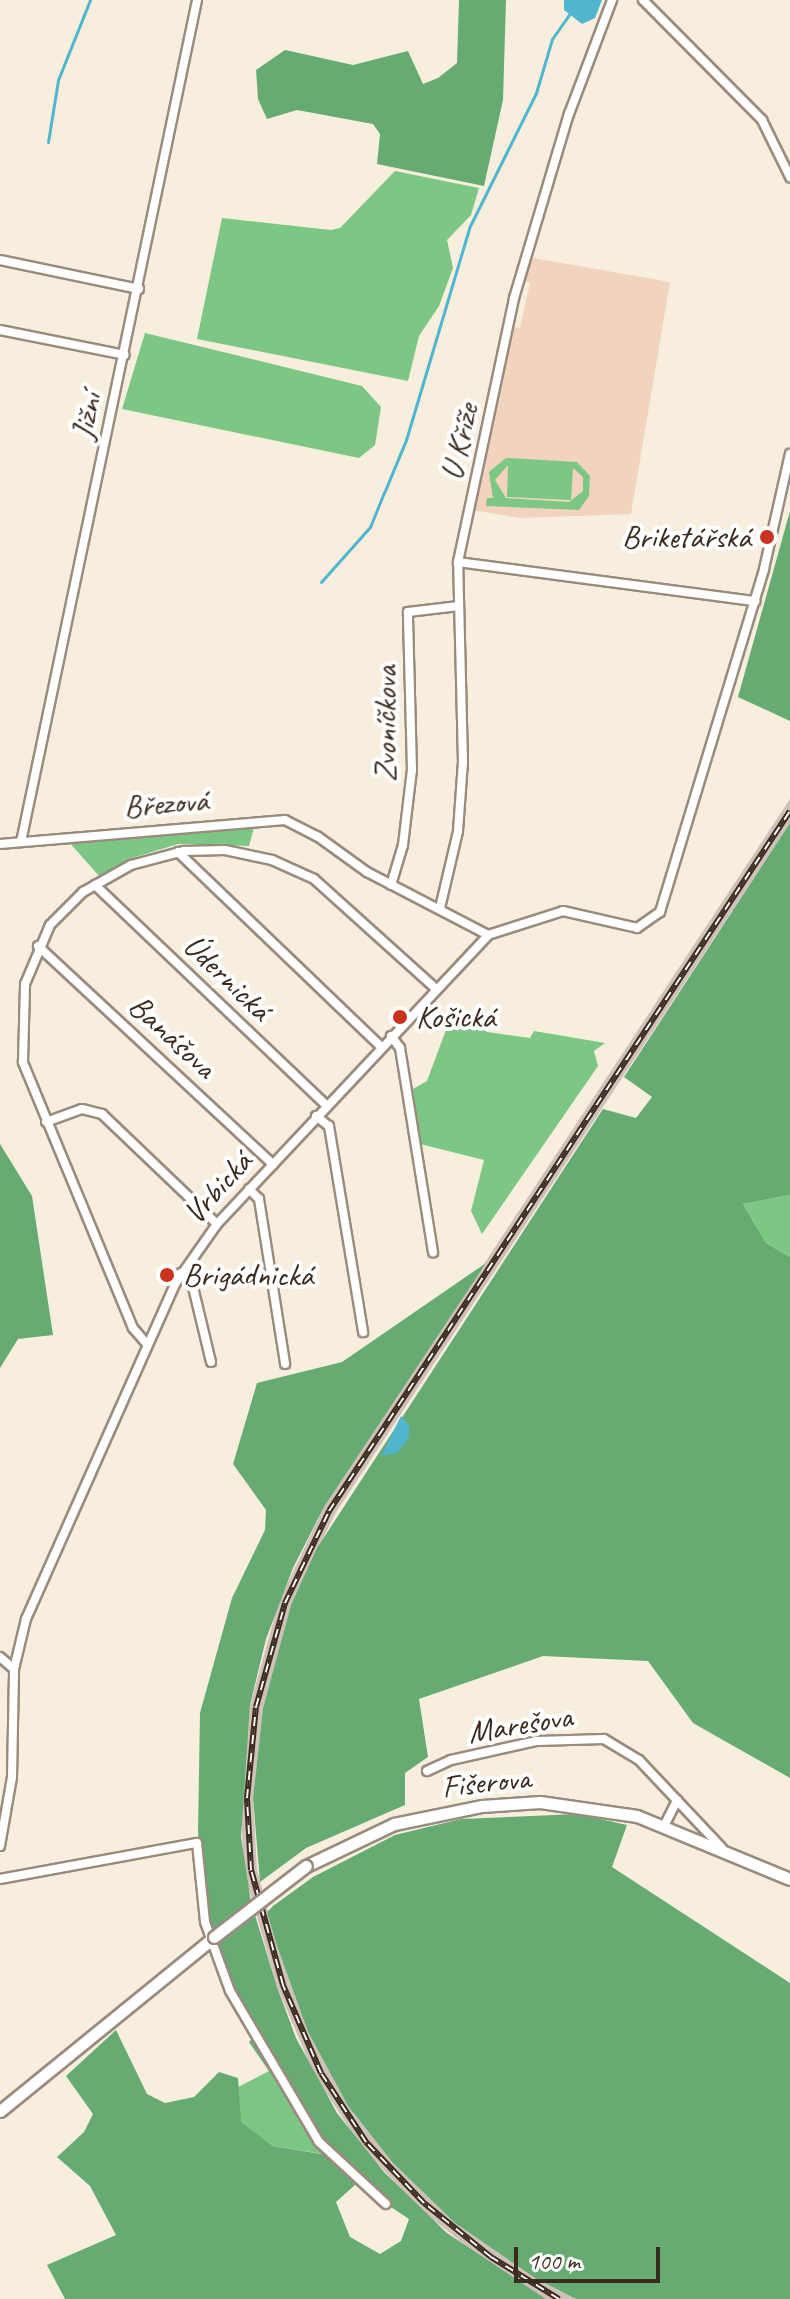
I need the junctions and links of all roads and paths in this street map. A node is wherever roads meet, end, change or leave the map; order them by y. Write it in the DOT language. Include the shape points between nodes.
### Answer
graph roads {
  1 [pos="197,0"];
  2 [pos="612,0"];
  3 [pos="643,0"];
  4 [pos="788,166"];
  5 [pos="790,177"];
  6 [pos="0,260"];
  7 [pos="139,289"];
  8 [pos="0,330"];
  9 [pos="125,355"];
  10 [pos="790,454"];
  11 [pos="458,562"];
  12 [pos="755,601"];
  13 [pos="459,606"];
  14 [pos="21,842"];
  15 [pos="0,844"];
  16 [pos="178,852"];
  17 [pos="95,885"];
  18 [pos="391,885"];
  19 [pos="440,908"];
  20 [pos="488,935"];
  21 [pos="38,946"];
  22 [pos="435,988"];
  23 [pos="391,1036"];
  24 [pos="381,1047"];
  25 [pos="326,1105"];
  26 [pos="316,1116"];
  27 [pos="46,1122"];
  28 [pos="273,1164"];
  29 [pos="249,1189"];
  30 [pos="217,1224"];
  31 [pos="433,1252"];
  32 [pos="181,1273"];
  33 [pos="363,1332"];
  34 [pos="146,1343"];
  35 [pos="211,1362"];
  36 [pos="285,1364"];
  37 [pos="0,1657"];
  38 [pos="14,1669"];
  39 [pos="427,1771"];
  40 [pos="677,1800"];
  41 [pos="664,1826"];
  42 [pos="0,1846"];
  43 [pos="722,1848"];
  44 [pos="0,1879"];
  45 [pos="790,1879"];
  46 [pos="212,1939"];
  47 [pos="0,2111"];
  48 [pos="386,2204"];
  1 -- 7 [label="street, Jižní"];
  2 -- 11 [label="street, U Kříže" via="569,114 514,298"];
  3 -- 4 [label="street" via="762,120"];
  4 -- 5 [label="street"];
  6 -- 7 [label="street"];
  7 -- 9 [label="street, Jižní"];
  8 -- 9 [label="street"];
  9 -- 14 [label="street, Jižní"];
  10 -- 12 [label="street"];
  11 -- 12 [label="street"];
  11 -- 13 [label="street, U Kříže"];
  12 -- 20 [label="street, Vrbická" via="660,912 637,928 563,911"];
  13 -- 18 [label="street, Zvoníčkova" via="408,612 411,793"];
  13 -- 19 [label="street, U Kříže" via="460,806"];
  14 -- 15 [label="street, Březová"];
  14 -- 18 [label="street, Březová" via="257,820 300,826"];
  16 -- 17 [label="street" via="131,865"];
  16 -- 22 [label="street" via="252,854 303,873 339,898"];
  16 -- 24 [label="street"];
  17 -- 21 [label="street" via="63,910"];
  17 -- 25 [label="street, Údernická"];
  18 -- 19 [label="street"];
  19 -- 20 [label="street"];
  20 -- 22 [label="street, Vrbická"];
  21 -- 27 [label="street" via="25,984 21,1038 28,1080"];
  21 -- 28 [label="street, Banášova"];
  22 -- 23 [label="street, Vrbická"];
  23 -- 24 [label="street, Vrbická"];
  23 -- 31 [label="street" via="400,1048"];
  24 -- 25 [label="street, Vrbická"];
  25 -- 26 [label="street, Vrbická"];
  26 -- 28 [label="street, Vrbická"];
  26 -- 33 [label="street" via="329,1126"];
  27 -- 30 [label="street" via="82,1109 102,1114"];
  27 -- 34 [label="street" via="133,1328"];
  28 -- 29 [label="street, Vrbická"];
  29 -- 30 [label="street, Vrbická"];
  29 -- 36 [label="street" via="259,1199"];
  30 -- 32 [label="street, Vrbická"];
  32 -- 34 [label="street, Vrbická"];
  32 -- 35 [label="street" via="193,1287"];
  34 -- 38 [label="street, Vrbická" via="42,1574"];
  37 -- 38 [label="street"];
  38 -- 42 [label="street, Vrbická" via="12,1777"];
  39 -- 40 [label="street, Marešova" via="451,1760 537,1741 604,1739 639,1760"];
  40 -- 41 [label="street"];
  40 -- 43 [label="street, Marešova"];
  41 -- 43 [label="street, Fišerova"];
  41 -- 46 [label="street, Fišerova, bridge" via="591,1806 540,1802 482,1806 394,1824 306,1866"];
  43 -- 45 [label="street, Fišerova"];
  44 -- 46 [label="street" via="197,1843"];
  46 -- 47 [label="street, Fišerova"];
  46 -- 48 [label="street" via="230,1991 319,2142"];
}
